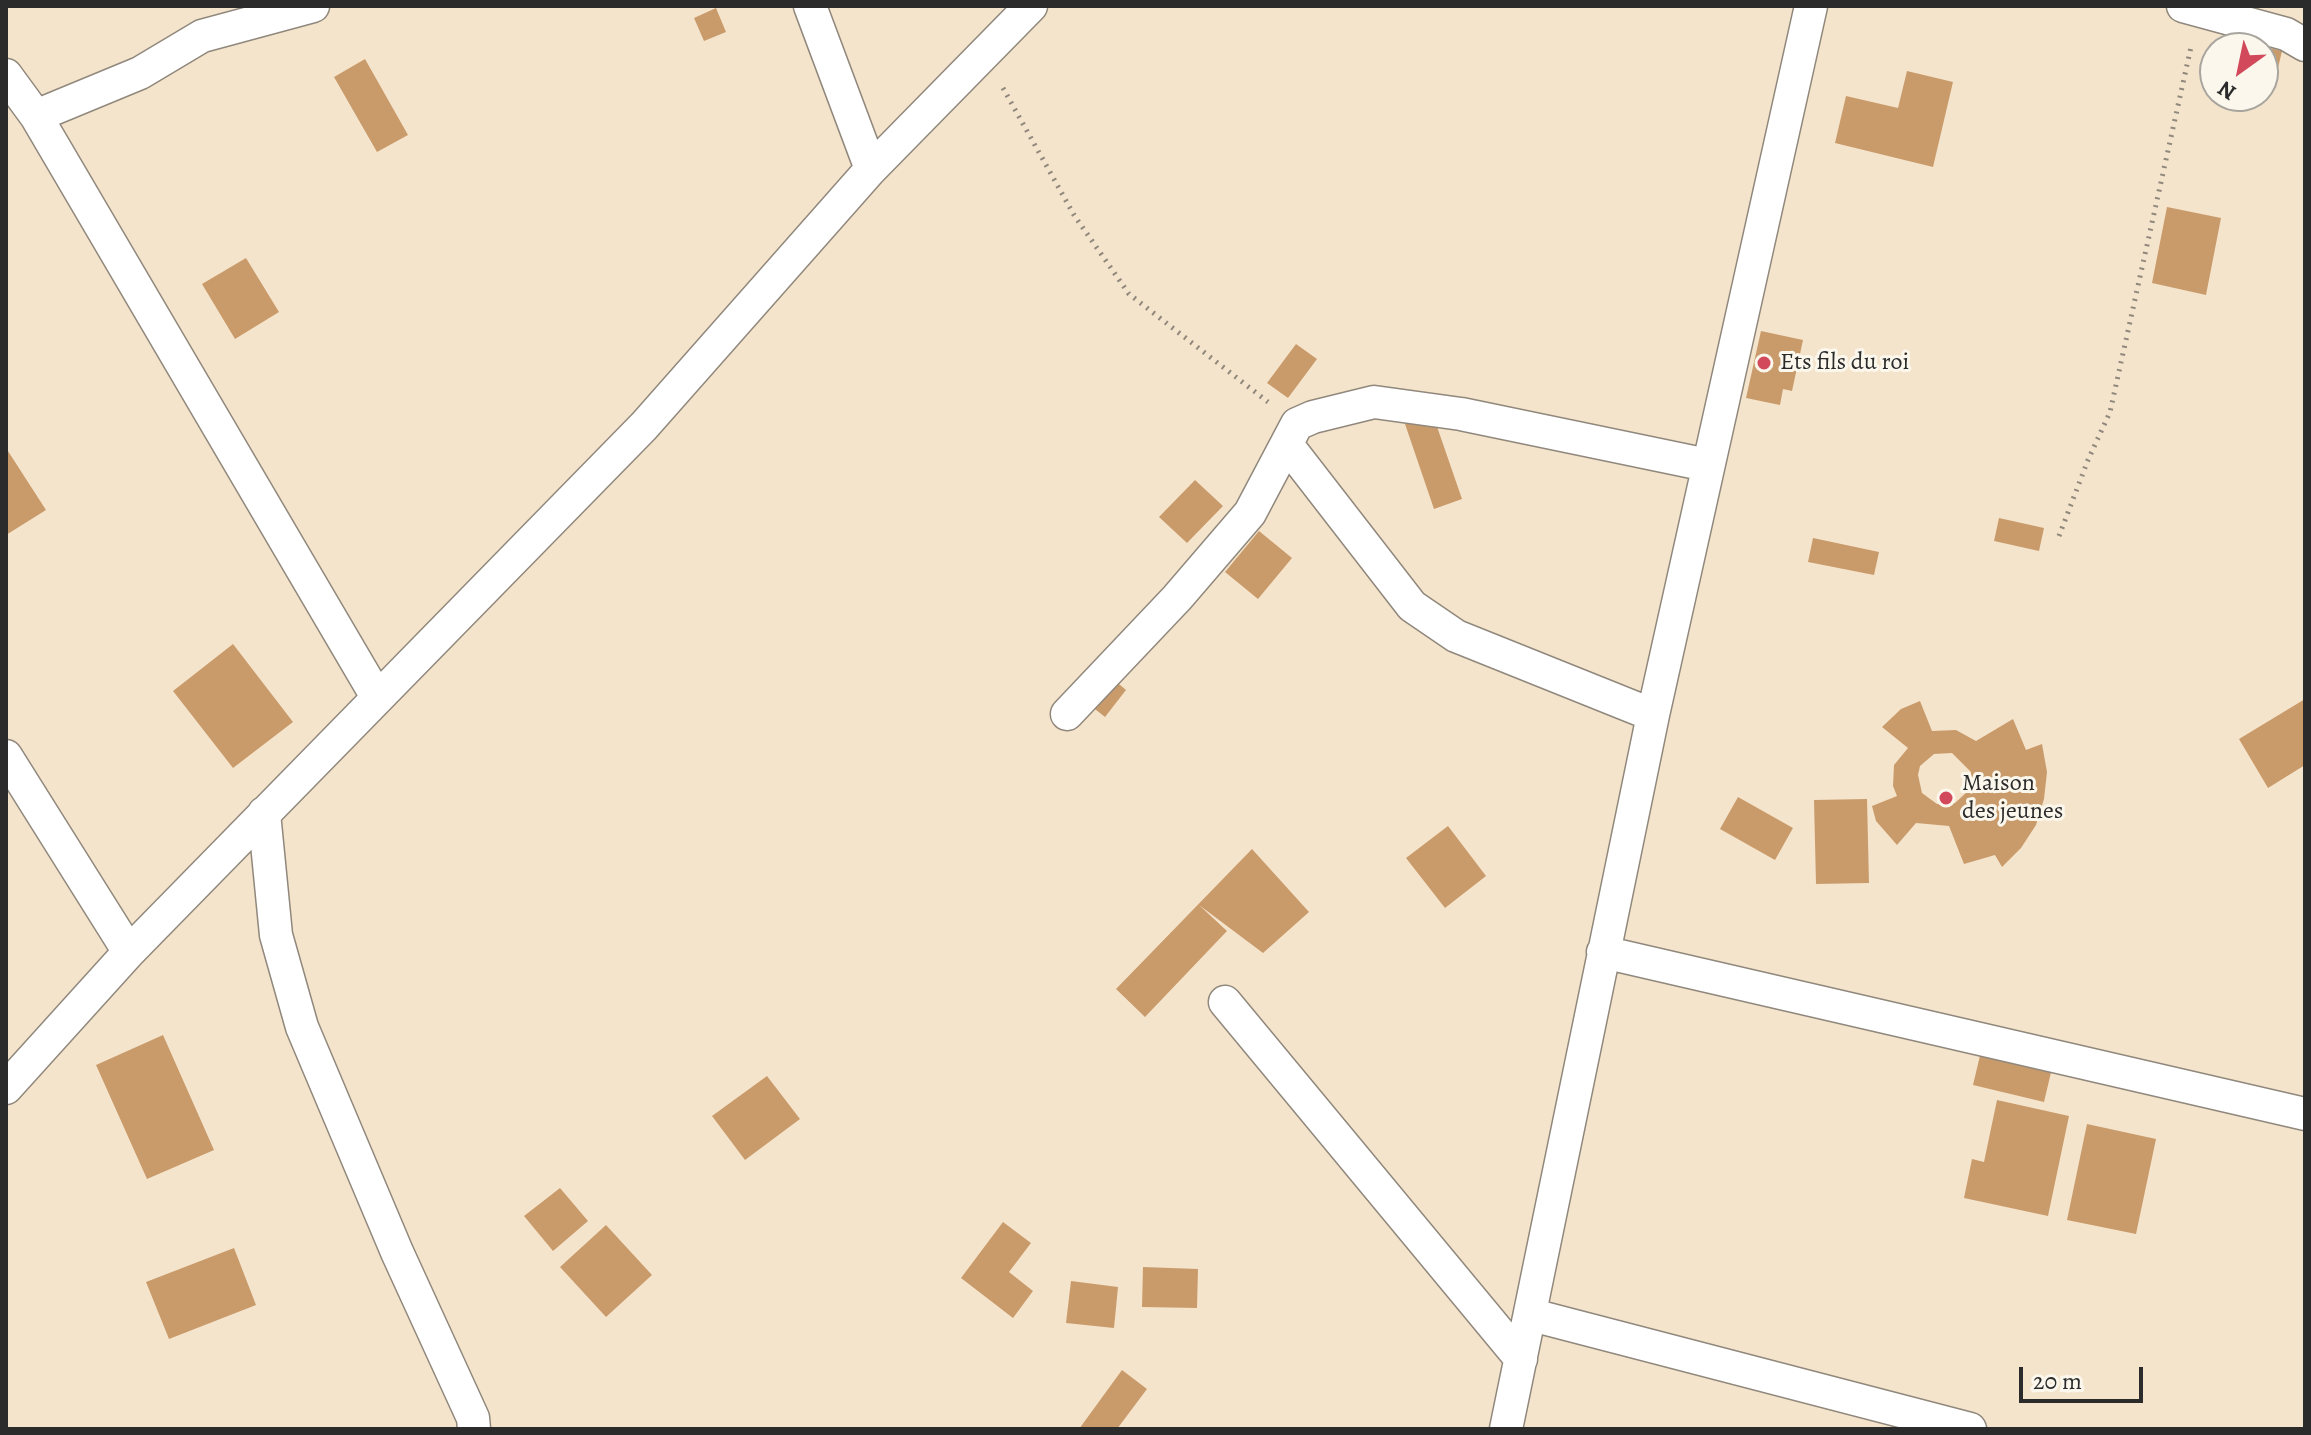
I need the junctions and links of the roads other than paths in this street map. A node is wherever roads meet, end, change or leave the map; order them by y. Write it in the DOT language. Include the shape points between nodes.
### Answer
graph roads {
  1 [pos="313,6"];
  2 [pos="810,6"];
  3 [pos="1031,6"];
  4 [pos="1811,6"];
  5 [pos="2189,8"];
  6 [pos="2305,45"];
  7 [pos="6,75"];
  8 [pos="36,116"];
  9 [pos="871,169"];
  10 [pos="1292,435"];
  11 [pos="1707,465"];
  12 [pos="377,697"];
  13 [pos="1067,714"];
  14 [pos="1653,715"];
  15 [pos="6,756"];
  16 [pos="264,813"];
  17 [pos="129,952"];
  18 [pos="1603,952"];
  19 [pos="1225,1002"];
  20 [pos="6,1088"];
  21 [pos="2305,1114"];
  22 [pos="1532,1315"];
  23 [pos="1521,1359"];
  24 [pos="474,1429"];
  25 [pos="1506,1429"];
  26 [pos="1970,1429"];
  1 -- 8 [label="street" via="202,36 140,73"];
  2 -- 9 [label="street"];
  3 -- 9 [label="street"];
  4 -- 11 [label="street"];
  5 -- 6 [label="street" via="2286,34"];
  7 -- 8 [label="street"];
  8 -- 12 [label="street"];
  9 -- 12 [label="street" via="644,426"];
  10 -- 11 [label="street" via="1374,402 1461,414"];
  10 -- 13 [label="street" via="1250,513"];
  10 -- 14 [label="street" via="1412,606 1456,636"];
  11 -- 14 [label="street"];
  12 -- 16 [label="street"];
  14 -- 18 [label="street"];
  15 -- 17 [label="street"];
  16 -- 17 [label="street"];
  16 -- 24 [label="street" via="276,935 302,1027"];
  17 -- 20 [label="street"];
  18 -- 21 [label="street"];
  18 -- 22 [label="street"];
  19 -- 23 [label="street"];
  22 -- 23 [label="street"];
  22 -- 26 [label="street"];
  23 -- 25 [label="street"];
}
